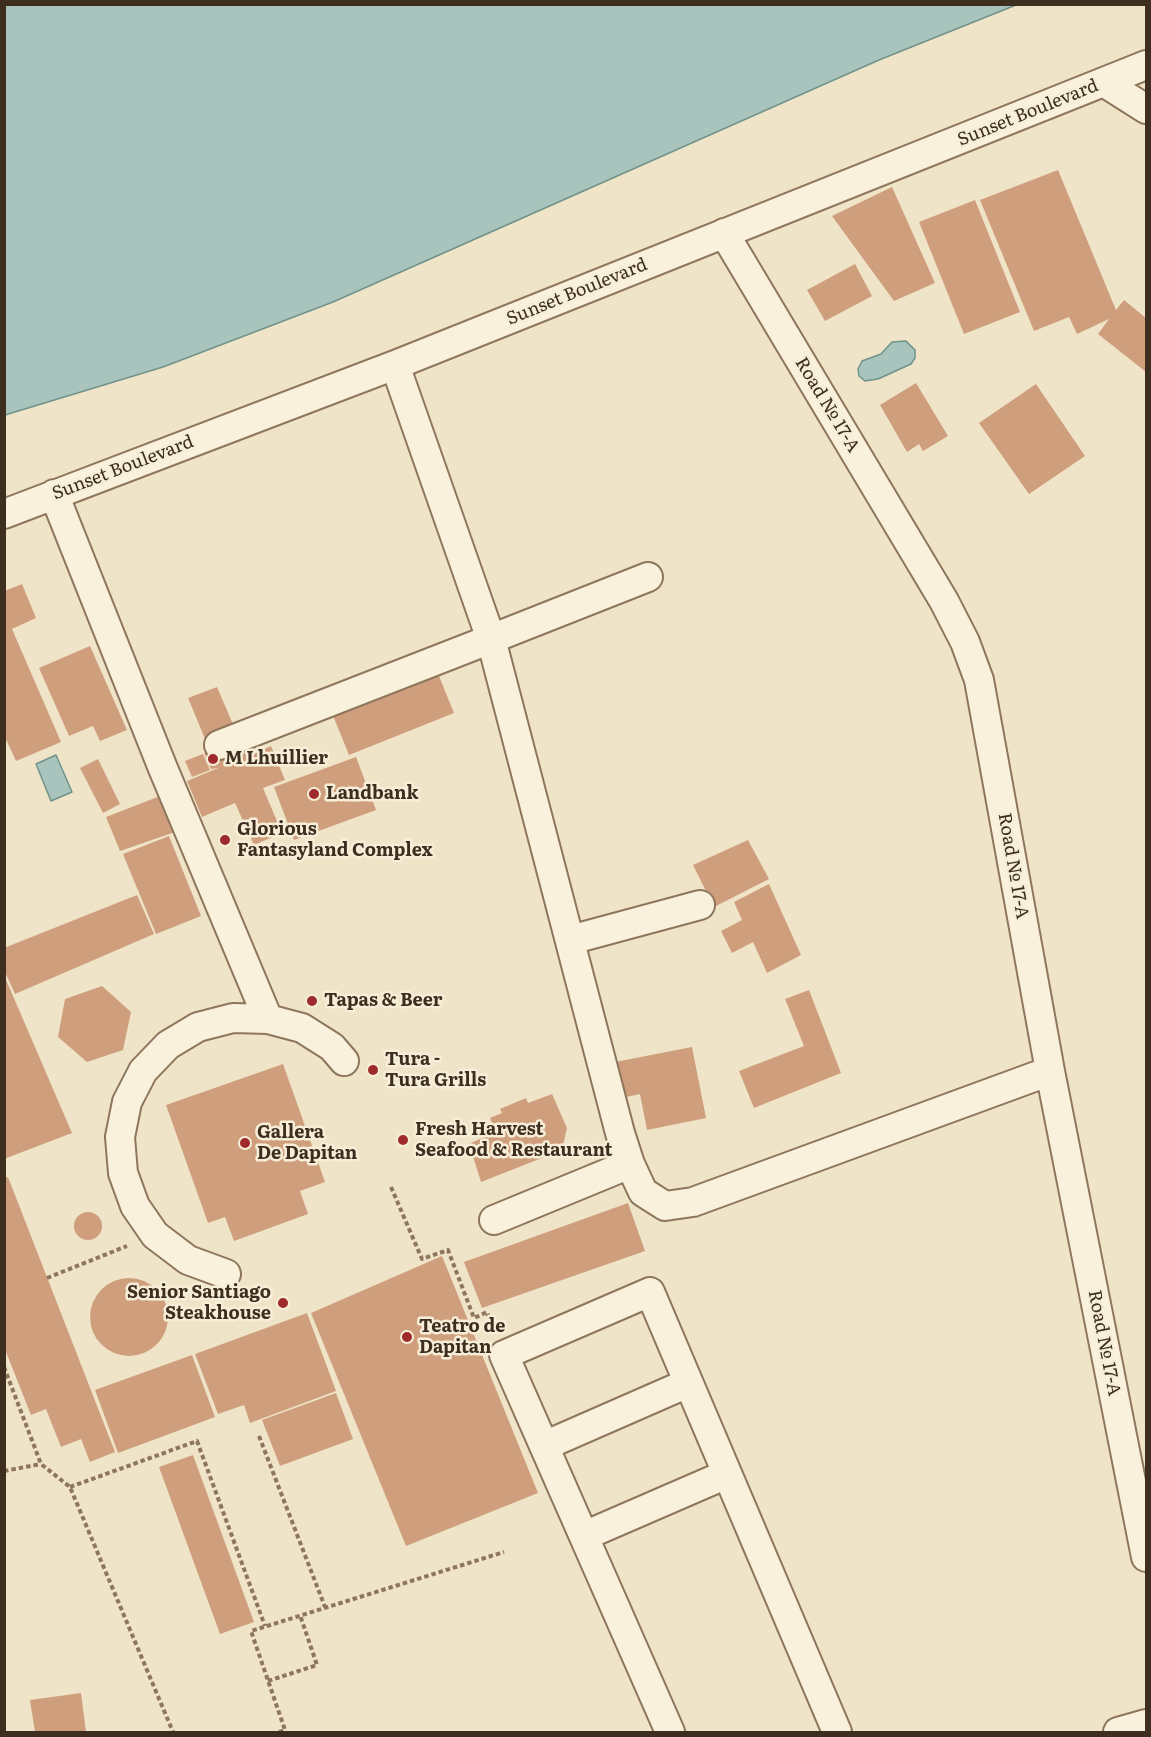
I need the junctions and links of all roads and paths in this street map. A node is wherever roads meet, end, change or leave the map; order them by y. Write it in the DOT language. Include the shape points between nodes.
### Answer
graph roads {
  1 [pos="1146,65"];
  2 [pos="1105,83"];
  3 [pos="1146,109"];
  4 [pos="724,233"];
  5 [pos="395,365"];
  6 [pos="54,494"];
  7 [pos="4,514"];
  8 [pos="648,577"];
  9 [pos="492,639"];
  10 [pos="219,745"];
  11 [pos="700,905"];
  12 [pos="570,940"];
  13 [pos="268,1019"];
  14 [pos="344,1060"];
  15 [pos="1050,1071"];
  16 [pos="630,1164"];
  17 [pos="391,1187"];
  18 [pos="494,1220"];
  19 [pos="156,1235"];
  20 [pos="226,1274"];
  21 [pos="47,1278"];
  22 [pos="504,1355"];
  23 [pos="4,1367"];
  24 [pos="688,1383"];
  25 [pos="259,1436"];
  26 [pos="544,1446"];
  27 [pos="41,1464"];
  28 [pos="4,1471"];
  29 [pos="727,1474"];
  30 [pos="70,1487"];
  31 [pos="584,1536"];
  32 [pos="504,1552"];
  33 [pos="1146,1557"];
  34 [pos="326,1607"];
  35 [pos="300,1615"];
  36 [pos="265,1626"];
  37 [pos="268,1681"];
  38 [pos="1146,1724"];
  39 [pos="173,1732"];
  40 [pos="279,1732"];
  41 [pos="670,1732"];
  42 [pos="837,1732"];
  43 [pos="1118,1732"];
  1 -- 2 [label="street, Sunset Boulevard"];
  2 -- 3 [label="street"];
  2 -- 4 [label="street, Sunset Boulevard"];
  4 -- 5 [label="street, Sunset Boulevard"];
  4 -- 15 [label="street, Road № 17-A" via="965,642 979,680"];
  5 -- 6 [label="street, Sunset Boulevard"];
  5 -- 9 [label="street"];
  6 -- 7 [label="street, Sunset Boulevard"];
  6 -- 13 [label="street"];
  8 -- 9 [label="street"];
  9 -- 10 [label="street"];
  9 -- 12 [label="street"];
  11 -- 12 [label="street"];
  12 -- 16 [label="street"];
  13 -- 14 [label="street" via="302,1028 332,1047"];
  13 -- 19 [label="street" via="233,1018 198,1027 168,1045 143,1071 127,1102 120,1137 123,1173 135,1206"];
  15 -- 16 [label="street" via="693,1202 665,1206 643,1192"];
  15 -- 33 [label="street, Road № 17-A"];
  16 -- 18 [label="street"];
  17 -- 22 [label="path" via="422,1259 448,1250 474,1318 487,1312"];
  19 -- 20 [label="street" via="188,1260"];
  19 -- 21 [label="path"];
  22 -- 24 [label="street" via="650,1292"];
  22 -- 26 [label="street"];
  23 -- 27 [label="path"];
  24 -- 26 [label="street"];
  24 -- 29 [label="street"];
  25 -- 34 [label="path"];
  26 -- 31 [label="street"];
  27 -- 28 [label="path"];
  27 -- 30 [label="path"];
  29 -- 31 [label="street"];
  29 -- 42 [label="street"];
  30 -- 36 [label="path" via="197,1441"];
  30 -- 39 [label="path"];
  31 -- 41 [label="street"];
  32 -- 34 [label="path"];
  34 -- 35 [label="path"];
  35 -- 36 [label="path"];
  35 -- 37 [label="path" via="317,1665"];
  36 -- 37 [label="path" via="251,1631"];
  37 -- 40 [label="path" via="285,1730"];
  38 -- 43 [label="street"];
}
